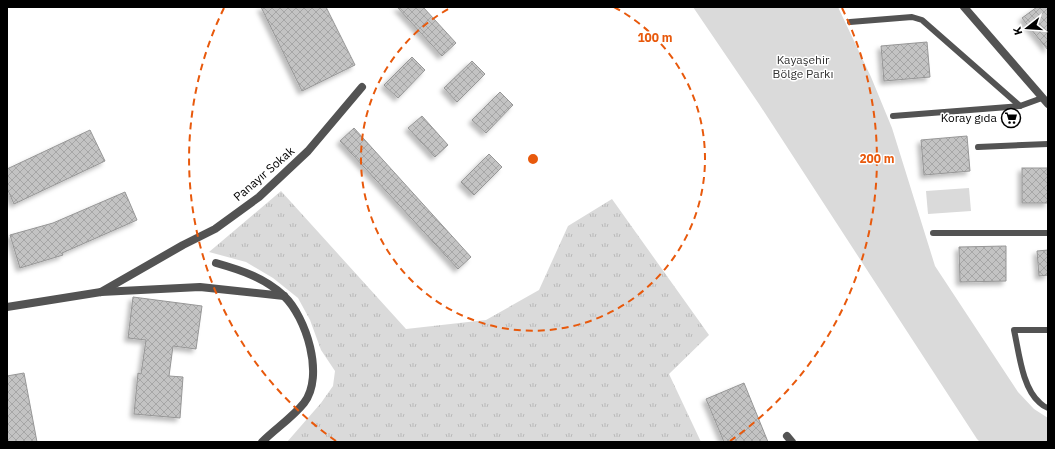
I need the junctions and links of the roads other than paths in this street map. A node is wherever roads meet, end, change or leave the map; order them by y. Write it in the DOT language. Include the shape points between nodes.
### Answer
graph roads {
  1 [pos="964,7"];
  2 [pos="850,22"];
  3 [pos="362,87"];
  4 [pos="1042,98"];
  5 [pos="1048,104"];
  6 [pos="1020,106"];
  7 [pos="893,116"];
  8 [pos="1048,144"];
  9 [pos="978,147"];
  10 [pos="933,233"];
  11 [pos="1048,233"];
  12 [pos="216,263"];
  13 [pos="100,292"];
  14 [pos="284,296"];
  15 [pos="7,307"];
  16 [pos="1048,330"];
  17 [pos="1048,408"];
  18 [pos="262,442"];
  1 -- 4 [label="street"];
  2 -- 6 [label="lane" via="912,16 922,20"];
  3 -- 13 [label="street, Panayır Sokak" via="308,151 259,197 214,229"];
  4 -- 5 [label="street"];
  4 -- 6 [label="lane"];
  6 -- 7 [label="lane"];
  8 -- 9 [label="lane"];
  10 -- 11 [label="lane"];
  12 -- 14 [label="street" via="258,277"];
  13 -- 14 [label="street" via="200,287"];
  13 -- 15 [label="street"];
  14 -- 18 [label="street" via="304,329 311,348 314,367 312,384 305,402"];
  16 -- 17 [label="lane" via="1014,330 1024,378 1040,404"];
}
